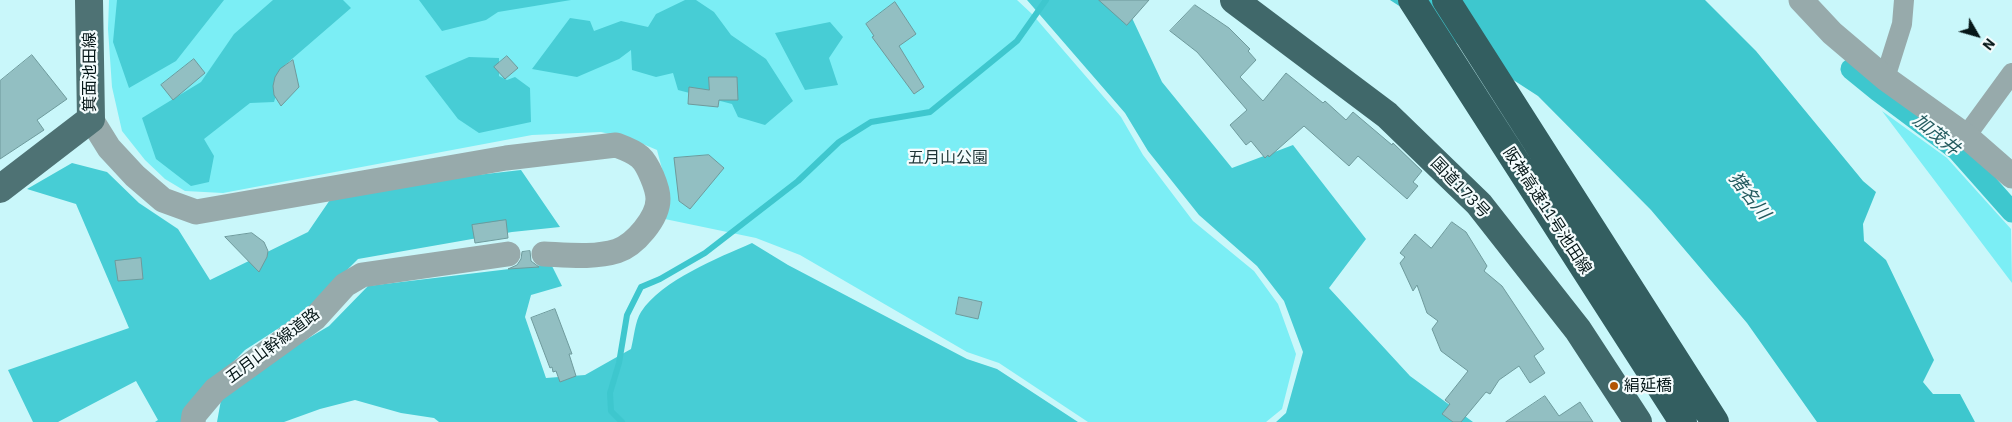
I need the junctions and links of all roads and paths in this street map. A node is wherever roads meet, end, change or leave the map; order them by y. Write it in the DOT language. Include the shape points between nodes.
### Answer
graph roads {
  1 [pos="89,0"];
  2 [pos="1234,0"];
  3 [pos="1412,0"];
  4 [pos="1446,0"];
  5 [pos="1801,0"];
  6 [pos="1904,0"];
  7 [pos="2012,73"];
  8 [pos="1885,78"];
  9 [pos="91,118"];
  10 [pos="1966,136"];
  11 [pos="2012,176"];
  12 [pos="0,189"];
  13 [pos="193,422"];
  14 [pos="1638,422"];
  15 [pos="1683,422"];
  16 [pos="1715,422"];
  1 -- 9 [label="main road, 箕面池田線"];
  2 -- 14 [label="highway, 国道173号" via="1387,115 1478,204 1578,330"];
  3 -- 15 [label="highway, 阪神高速11号池田線"];
  4 -- 16 [label="highway, 阪神高速11号池田線"];
  5 -- 8 [label="street" via="1832,33"];
  6 -- 8 [label="street" via="1902,24"];
  7 -- 10 [label="street"];
  8 -- 10 [label="street"];
  9 -- 12 [label="main road, 箕面池田線"];
  9 -- 13 [label="street, 五月山幹線道路" via="108,148 135,176 163,200 196,212 514,157 616,145 642,158 652,176 658,199 650,224 636,239 618,250 525,255 362,275 345,285 315,318 215,390 194,416"];
  10 -- 11 [label="street"];
}
